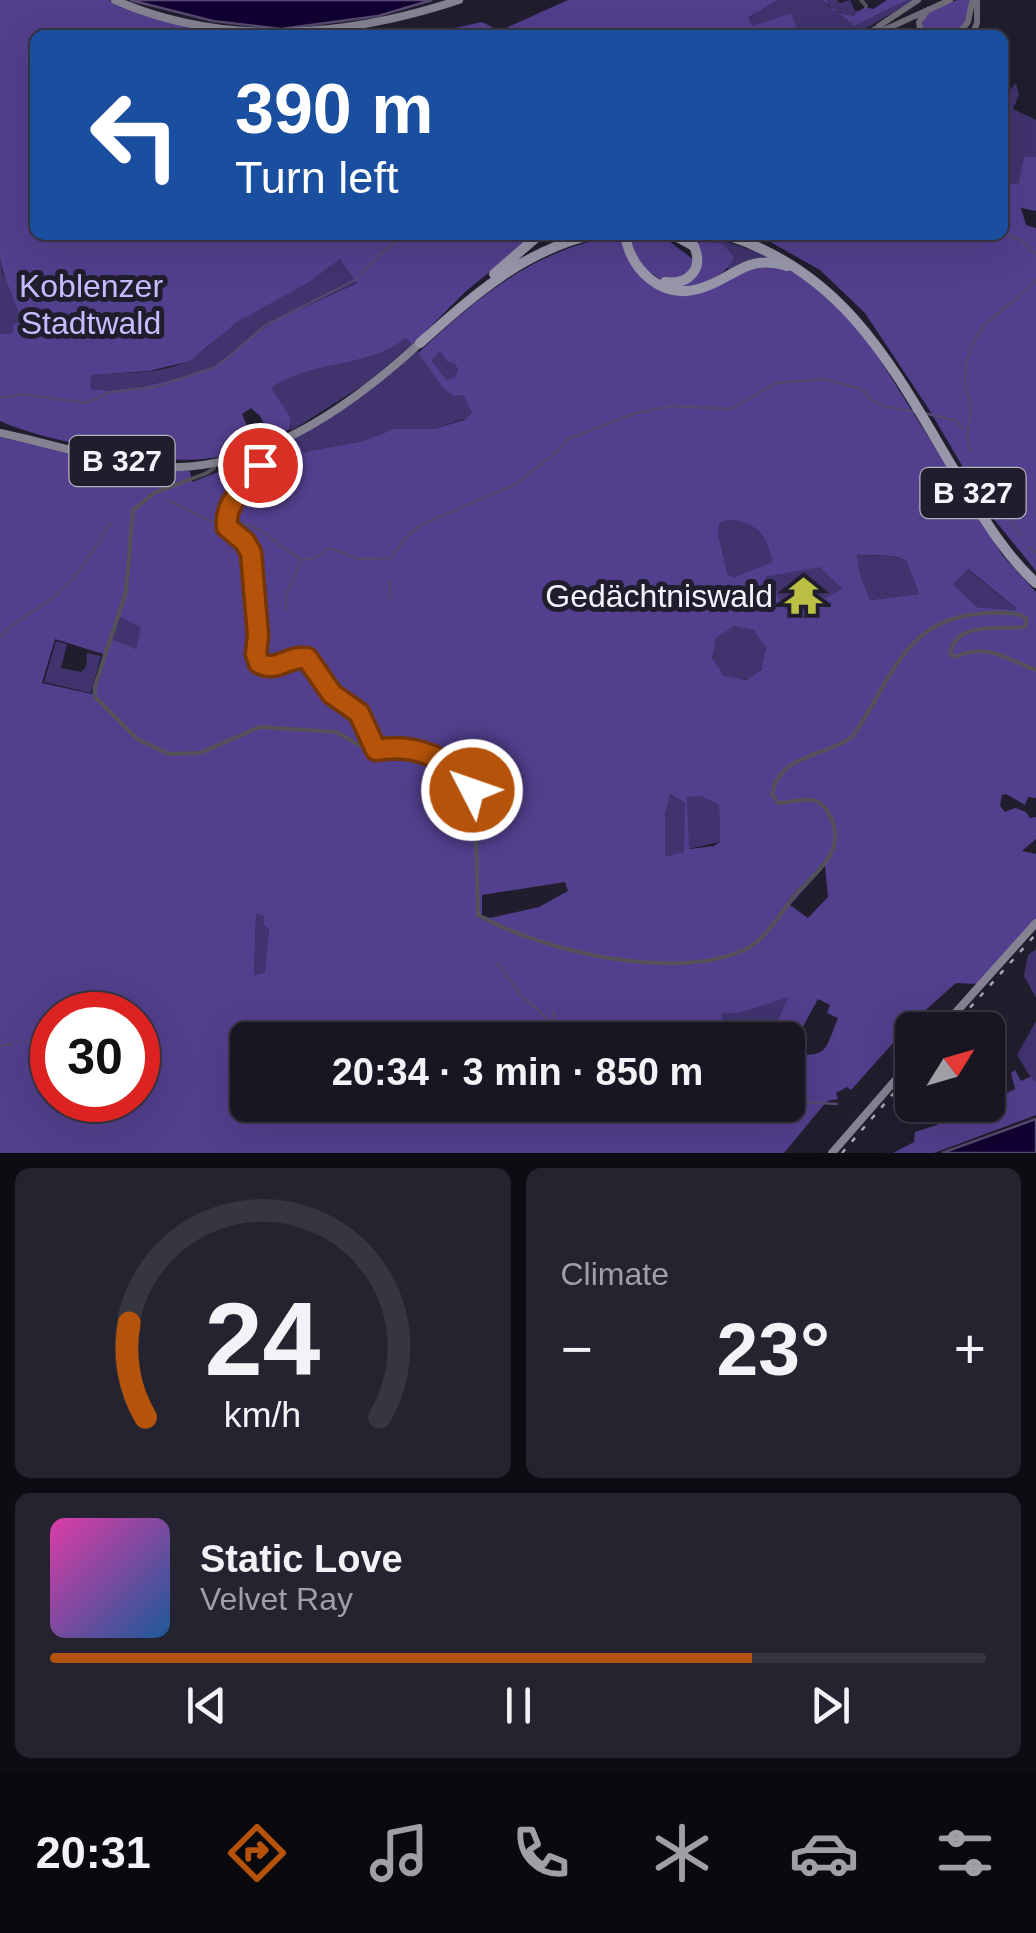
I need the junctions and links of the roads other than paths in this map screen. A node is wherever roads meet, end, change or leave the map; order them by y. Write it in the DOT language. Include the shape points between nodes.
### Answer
graph roads {
  1 [pos="115,0"];
  2 [pos="459,0"];
  3 [pos="861,0"];
  4 [pos="918,0"];
  5 [pos="950,0"];
  6 [pos="975,1"];
  7 [pos="934,3"];
  8 [pos="866,6"];
  9 [pos="239,30"];
  10 [pos="308,30"];
  11 [pos="876,30"];
  12 [pos="877,30"];
  13 [pos="921,30"];
  14 [pos="962,30"];
  15 [pos="974,30"];
  16 [pos="533,240"];
  17 [pos="556,240"];
  18 [pos="575,240"];
  19 [pos="627,240"];
  20 [pos="629,240"];
  21 [pos="688,240"];
  22 [pos="739,240"];
  23 [pos="755,240"];
  24 [pos="496,273"];
  25 [pos="811,276"];
  26 [pos="420,343"];
  27 [pos="903,383"];
  28 [pos="0,433"];
  29 [pos="261,451"];
  30 [pos="214,463"];
  31 [pos="1036,580"];
  32 [pos="1036,670"];
  33 [pos="376,750"];
  34 [pos="1036,923"];
  35 [pos="956,1012"];
  36 [pos="895,1081"];
  37 [pos="832,1153"];
  1 -- 9 [label="main road" via="150,14"];
  2 -- 10 [label="main road"];
  3 -- 8 [label="street"];
  4 -- 11 [label="street"];
  5 -- 7 [label="street"];
  6 -- 14 [label="street"];
  6 -- 15 [label="street"];
  7 -- 12 [label="street"];
  7 -- 13 [label="street" via="920,19"];
  16 -- 24 [label="highway"];
  17 -- 24 [label="highway, B 327"];
  18 -- 26 [label="highway, B 327" via="499,276"];
  19 -- 25 [label="highway" via="639,269 670,289 704,288 755,262 776,262"];
  20 -- 21 [label="highway" via="642,267 656,279 678,283 693,274 698,254"];
  22 -- 25 [label="highway, B 327"];
  23 -- 27 [label="highway, B 327" via="800,262 838,292 870,327"];
  24 -- 26 [label="highway, B 327"];
  25 -- 27 [label="highway, B 327" via="856,319"];
  26 -- 29 [label="main road, B 327" via="351,397"];
  27 -- 31 [label="highway, B 327" via="993,533"];
  28 -- 30 [label="main road, B 327" via="150,466"];
  29 -- 30 [label="main road, B 327"];
  29 -- 33 [label="street" via="260,465 230,504 226,520 251,553 257,658 273,667 307,658 332,694 359,713"];
  30 -- 33 [label="street" via="212,470 154,493 133,510 125,594 94,696 135,737 169,754 200,753 260,727 340,732"];
  32 -- 33 [label="street" via="984,649 950,654 974,630 1024,628 1027,620 1017,614 960,616 911,646 852,737 805,756 773,786 778,803 810,800 825,808 836,834 829,858 752,946 688,962 556,948 479,916 471,786 414,748"];
  34 -- 35 [label="main road"];
  36 -- 37 [label="main road"];
}
